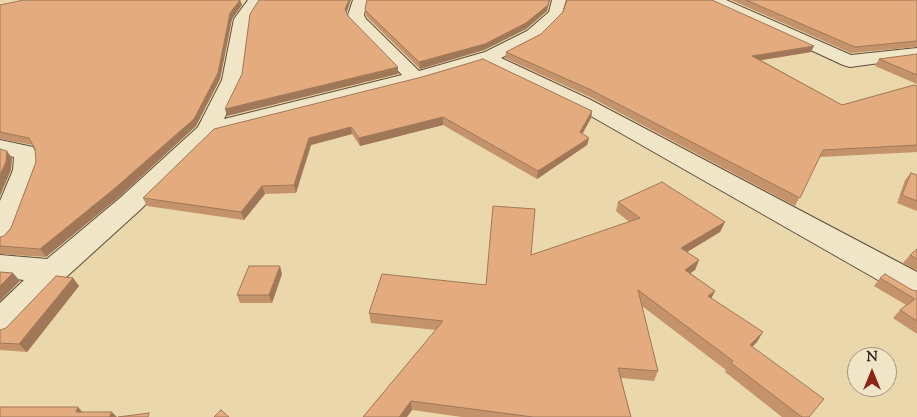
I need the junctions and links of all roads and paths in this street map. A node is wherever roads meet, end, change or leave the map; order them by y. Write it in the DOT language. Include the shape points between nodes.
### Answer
graph roads {
  1 [pos="255,0"];
  2 [pos="360,0"];
  3 [pos="559,0"];
  4 [pos="714,0"];
  5 [pos="917,53"];
  6 [pos="485,58"];
  7 [pos="416,78"];
  8 [pos="208,130"];
  9 [pos="0,147"];
  10 [pos="0,235"];
  11 [pos="0,266"];
  12 [pos="53,271"];
  13 [pos="917,287"];
  14 [pos="0,325"];
  1 -- 8 [label="street" via="242,19 232,80"];
  2 -- 7 [label="street" via="356,15 359,21"];
  3 -- 6 [label="street" via="556,14 533,35"];
  4 -- 5 [label="street" via="850,61"];
  6 -- 7 [label="street"];
  6 -- 13 [label="street" via="582,103"];
  7 -- 8 [label="street"];
  8 -- 12 [label="street"];
  9 -- 10 [label="street" via="25,152 26,158 26,170"];
  11 -- 12 [label="street"];
  12 -- 14 [label="street"];
}
